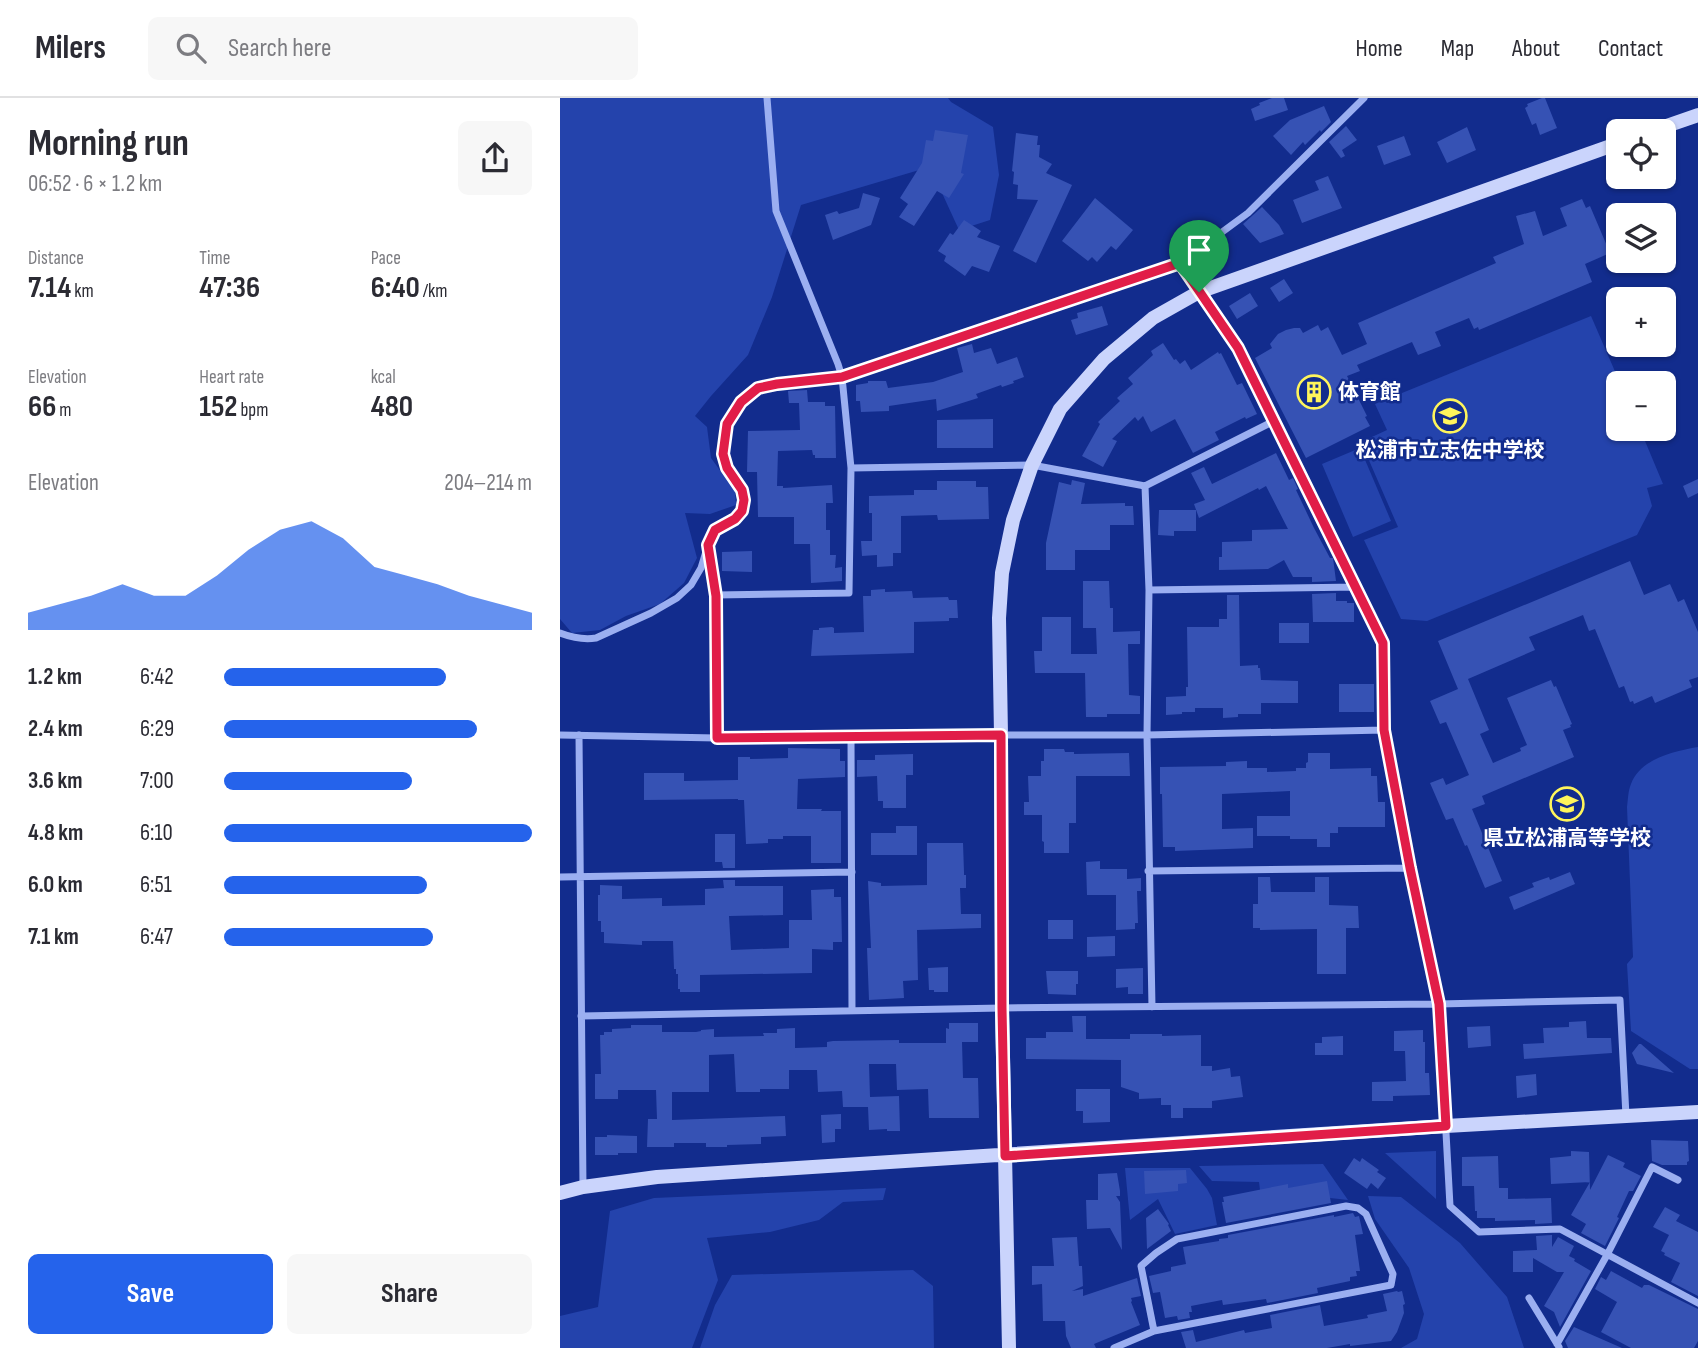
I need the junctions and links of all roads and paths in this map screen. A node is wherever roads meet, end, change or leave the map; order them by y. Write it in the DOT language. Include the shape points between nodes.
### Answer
graph roads {
  1 [pos="767,98"];
  2 [pos="1364,98"];
  3 [pos="1698,115"];
  4 [pos="1676,123"];
  5 [pos="1606,148"];
  6 [pos="1180,263"];
  7 [pos="1199,292"];
  8 [pos="842,377"];
  9 [pos="1274,421"];
  10 [pos="1032,465"];
  11 [pos="851,468"];
  12 [pos="1145,485"];
  13 [pos="708,545"];
  14 [pos="1357,587"];
  15 [pos="1149,590"];
  16 [pos="716,596"];
  17 [pos="560,633"];
  18 [pos="1384,730"];
  19 [pos="560,735"];
  20 [pos="579,735"];
  21 [pos="1001,735"];
  22 [pos="1147,735"];
  23 [pos="851,737"];
  24 [pos="717,738"];
  25 [pos="1410,868"];
  26 [pos="1148,871"];
  27 [pos="852,872"];
  28 [pos="560,877"];
  29 [pos="580,877"];
  30 [pos="1439,1004"];
  31 [pos="1152,1007"];
  32 [pos="1002,1008"];
  33 [pos="852,1011"];
  34 [pos="581,1016"];
  35 [pos="1698,1112"];
  36 [pos="1626,1116"];
  37 [pos="1446,1126"];
  38 [pos="1005,1156"];
  39 [pos="1678,1180"];
  40 [pos="583,1187"];
  41 [pos="560,1192"];
  42 [pos="1607,1255"];
  43 [pos="1529,1298"];
  44 [pos="1698,1303"];
  45 [pos="1154,1331"];
  46 [pos="1559,1346"];
  47 [pos="1009,1348"];
  48 [pos="1114,1348"];
  1 -- 8 [label="street" via="776,211"];
  2 -- 6 [label="street" via="1248,212"];
  3 -- 4 [label="street"];
  5 -- 7 [label="street"];
  6 -- 7 [label="street"];
  6 -- 8 [label="street"];
  7 -- 9 [label="street" via="1238,348"];
  7 -- 10 [label="street" via="1153,318 1104,359 1060,409"];
  8 -- 11 [label="street"];
  8 -- 13 [label="street" via="758,388 741,402 727,424 723,454 742,490 742,511 715,530"];
  9 -- 12 [label="street"];
  9 -- 14 [label="street"];
  10 -- 11 [label="street"];
  10 -- 12 [label="street"];
  10 -- 21 [label="street" via="1013,520 1002,573"];
  11 -- 16 [label="street" via="849,593"];
  12 -- 15 [label="street"];
  13 -- 16 [label="street"];
  13 -- 17 [label="street" via="701,568 677,598 596,638"];
  14 -- 15 [label="street"];
  14 -- 18 [label="street" via="1383,643"];
  15 -- 22 [label="street"];
  16 -- 24 [label="street"];
  18 -- 22 [label="street"];
  18 -- 25 [label="street"];
  19 -- 20 [label="street"];
  20 -- 24 [label="street"];
  20 -- 29 [label="street"];
  21 -- 22 [label="street"];
  21 -- 23 [label="street"];
  21 -- 32 [label="street"];
  22 -- 26 [label="street"];
  23 -- 24 [label="street"];
  23 -- 27 [label="street"];
  25 -- 26 [label="street"];
  25 -- 30 [label="street"];
  26 -- 31 [label="street"];
  27 -- 29 [label="street"];
  27 -- 33 [label="street"];
  28 -- 29 [label="street"];
  29 -- 34 [label="street"];
  30 -- 31 [label="street"];
  30 -- 36 [label="street" via="1620,1000"];
  30 -- 37 [label="street"];
  31 -- 32 [label="street"];
  32 -- 33 [label="street"];
  32 -- 38 [label="street"];
  33 -- 34 [label="street"];
  34 -- 40 [label="street"];
  35 -- 36 [label="street"];
  36 -- 37 [label="street"];
  37 -- 38 [label="street"];
  37 -- 42 [label="street" via="1450,1206 1479,1232 1560,1229"];
  38 -- 40 [label="street" via="657,1177"];
  38 -- 47 [label="street"];
  39 -- 42 [label="street" via="1652,1167"];
  40 -- 41 [label="street"];
  42 -- 44 [label="street"];
  42 -- 46 [label="street"];
  43 -- 46 [label="street"];
  45 -- 45 [label="street" via="1391,1285 1393,1274 1366,1214 1346,1206 1177,1239 1142,1266"];
  45 -- 48 [label="street"];
}
